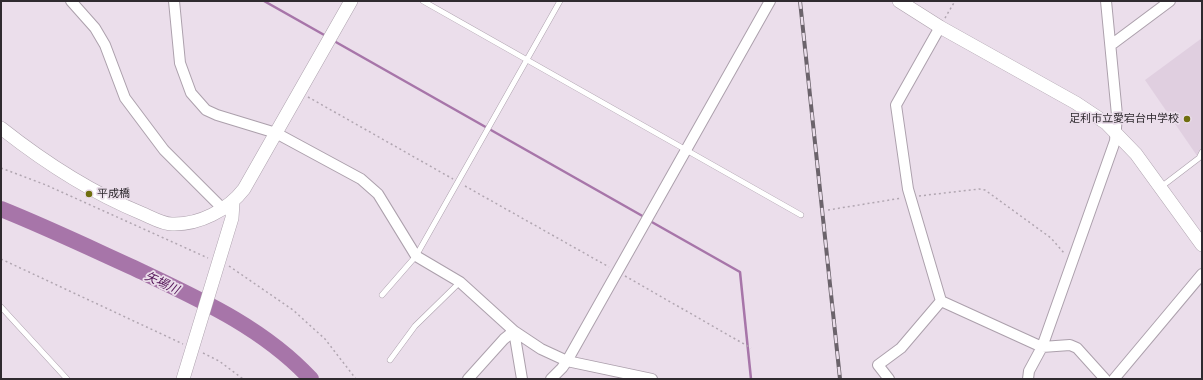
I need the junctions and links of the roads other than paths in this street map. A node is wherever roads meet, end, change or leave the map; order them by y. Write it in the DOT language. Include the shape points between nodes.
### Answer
graph roads {
  1 [pos="71,1"];
  2 [pos="174,1"];
  3 [pos="351,1"];
  4 [pos="423,1"];
  5 [pos="560,1"];
  6 [pos="770,1"];
  7 [pos="899,1"];
  8 [pos="1106,1"];
  9 [pos="1170,1"];
  10 [pos="940,27"];
  11 [pos="1111,45"];
  12 [pos="527,59"];
  13 [pos="1,128"];
  14 [pos="1116,132"];
  15 [pos="276,133"];
  16 [pos="685,149"];
  17 [pos="1202,152"];
  18 [pos="1161,187"];
  19 [pos="228,205"];
  20 [pos="801,215"];
  21 [pos="1202,245"];
  22 [pos="416,256"];
  23 [pos="1202,274"];
  24 [pos="460,282"];
  25 [pos="382,295"];
  26 [pos="941,301"];
  27 [pos="1,307"];
  28 [pos="514,331"];
  29 [pos="1042,347"];
  30 [pos="390,360"];
  31 [pos="567,360"];
  32 [pos="67,379"];
  33 [pos="183,379"];
  34 [pos="468,379"];
  35 [pos="522,379"];
  36 [pos="551,379"];
  37 [pos="652,379"];
  38 [pos="889,379"];
  39 [pos="1028,379"];
  40 [pos="1105,379"];
  41 [pos="1114,379"];
  1 -- 19 [label="street" via="95,28 105,45 125,98 164,150"];
  2 -- 15 [label="street" via="180,63 191,93 206,110"];
  3 -- 15 [label="street"];
  4 -- 12 [label="lane"];
  5 -- 12 [label="lane"];
  6 -- 16 [label="street"];
  7 -- 10 [label="street"];
  8 -- 11 [label="street"];
  9 -- 11 [label="street"];
  10 -- 14 [label="street" via="1076,102"];
  10 -- 26 [label="street" via="896,105 910,197"];
  11 -- 14 [label="street"];
  12 -- 16 [label="lane"];
  12 -- 22 [label="lane"];
  13 -- 19 [label="street" via="90,189 159,221 185,224 202,219"];
  14 -- 18 [label="street"];
  14 -- 29 [label="street"];
  15 -- 19 [label="street" via="251,178"];
  15 -- 22 [label="street" via="370,186 378,194"];
  16 -- 20 [label="lane"];
  16 -- 31 [label="street"];
  17 -- 18 [label="lane" via="1199,158"];
  18 -- 21 [label="street"];
  19 -- 33 [label="street" via="232,218"];
  22 -- 24 [label="street"];
  22 -- 25 [label="lane"];
  23 -- 41 [label="street"];
  24 -- 28 [label="street"];
  24 -- 30 [label="lane" via="415,326"];
  26 -- 29 [label="street"];
  26 -- 38 [label="street" via="901,348 878,365"];
  27 -- 32 [label="lane"];
  28 -- 31 [label="street" via="541,349"];
  28 -- 34 [label="street"];
  28 -- 35 [label="street"];
  29 -- 39 [label="street" via="1029,371"];
  29 -- 40 [label="street" via="1070,345 1077,348"];
  31 -- 36 [label="street"];
  31 -- 37 [label="street"];
}
